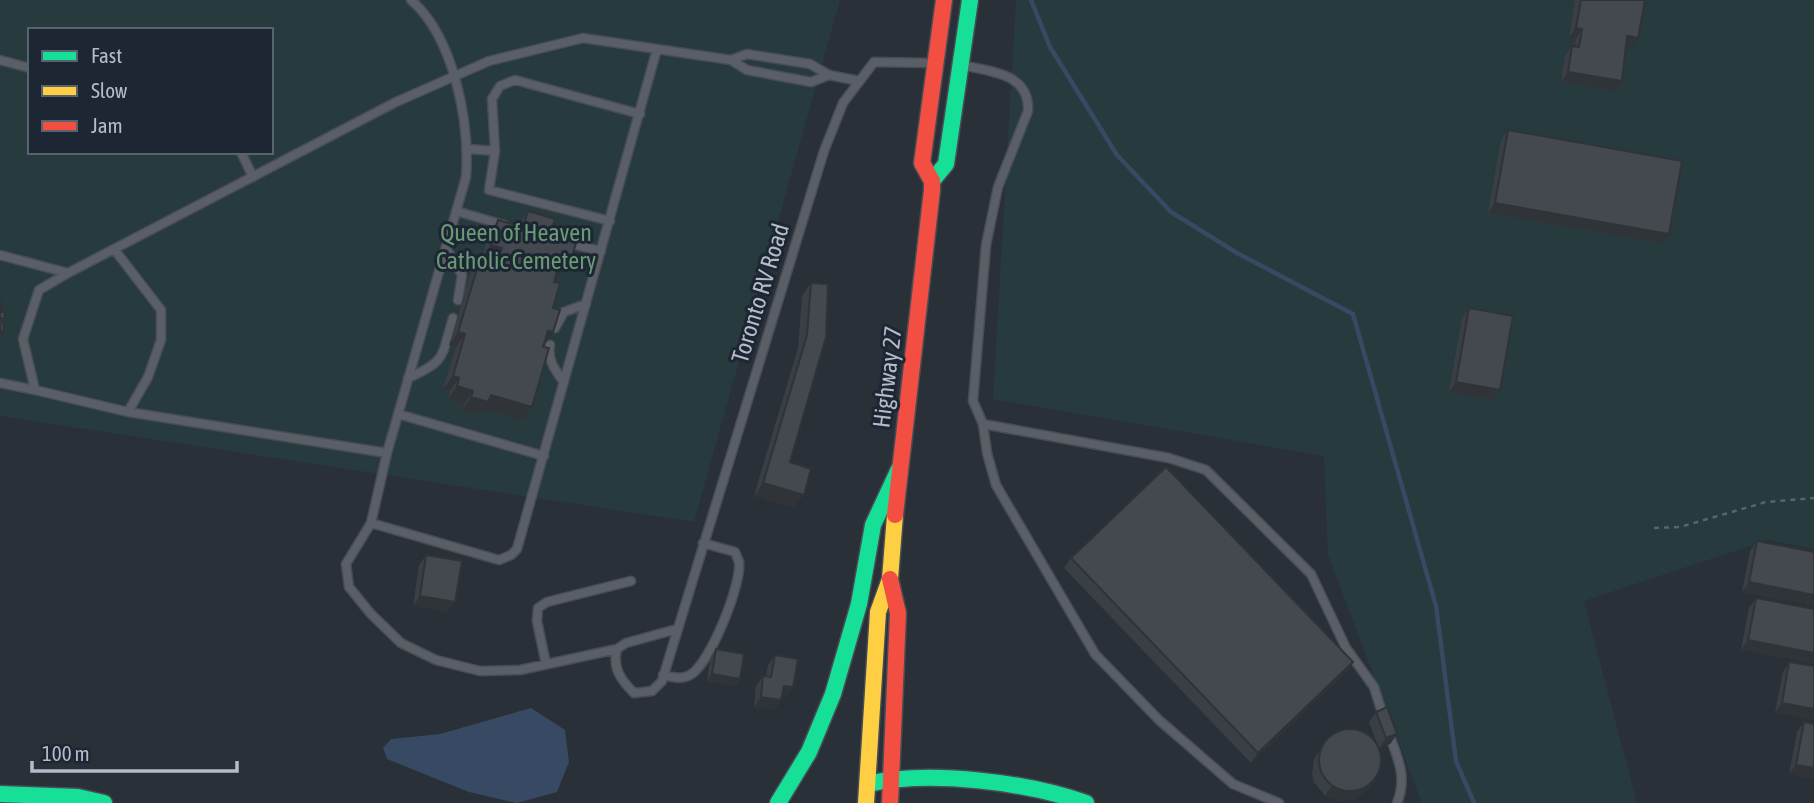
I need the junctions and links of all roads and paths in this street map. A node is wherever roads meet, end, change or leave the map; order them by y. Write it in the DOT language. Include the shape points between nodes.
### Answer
graph roads {
  1 [pos="411,0"];
  2 [pos="944,0"];
  3 [pos="971,0"];
  4 [pos="657,49"];
  5 [pos="0,60"];
  6 [pos="731,60"];
  7 [pos="935,63"];
  8 [pos="962,65"];
  9 [pos="28,67"];
  10 [pos="829,75"];
  11 [pos="454,77"];
  12 [pos="859,81"];
  13 [pos="640,114"];
  14 [pos="468,149"];
  15 [pos="495,151"];
  16 [pos="242,154"];
  17 [pos="253,177"];
  18 [pos="932,181"];
  19 [pos="456,211"];
  20 [pos="610,221"];
  21 [pos="516,229"];
  22 [pos="563,242"];
  23 [pos="446,248"];
  24 [pos="114,249"];
  25 [pos="601,251"];
  26 [pos="0,255"];
  27 [pos="68,273"];
  28 [pos="458,300"];
  29 [pos="586,303"];
  30 [pos="453,318"];
  31 [pos="555,328"];
  32 [pos="550,345"];
  33 [pos="408,378"];
  34 [pos="563,381"];
  35 [pos="0,383"];
  36 [pos="35,390"];
  37 [pos="128,412"];
  38 [pos="398,414"];
  39 [pos="983,424"];
  40 [pos="387,453"];
  41 [pos="544,456"];
  42 [pos="899,469"];
  43 [pos="1814,498"];
  44 [pos="371,523"];
  45 [pos="1654,528"];
  46 [pos="703,543"];
  47 [pos="890,579"];
  48 [pos="631,581"];
  49 [pos="677,629"];
  50 [pos="617,649"];
  51 [pos="546,664"];
  52 [pos="663,676"];
  53 [pos="891,778"];
  54 [pos="868,784"];
  55 [pos="0,794"];
  56 [pos="104,803"];
  57 [pos="778,803"];
  58 [pos="866,803"];
  59 [pos="890,803"];
  60 [pos="1086,803"];
  61 [pos="1279,803"];
  62 [pos="1397,803"];
  1 -- 11 [label="lane" via="445,48"];
  2 -- 7 [label="main road, Highway 27"];
  3 -- 8 [label="main road, Highway 27"];
  4 -- 6 [label="lane"];
  4 -- 11 [label="lane" via="583,38 489,61"];
  4 -- 13 [label="lane"];
  5 -- 9 [label="lane"];
  6 -- 10 [label="lane" via="747,54 810,64"];
  6 -- 10 [label="lane" via="747,70 811,82"];
  7 -- 8 [label="lane, Toronto RV Road"];
  7 -- 12 [label="lane, Toronto RV Road" via="874,62"];
  7 -- 18 [label="main road, Highway 27" via="922,163"];
  8 -- 18 [label="main road, Highway 27" via="946,164"];
  8 -- 39 [label="lane, Toronto RV Road" via="1011,77 1026,91 1029,101 998,187 986,245 973,401"];
  10 -- 12 [label="lane"];
  11 -- 14 [label="lane"];
  11 -- 17 [label="lane"];
  12 -- 46 [label="lane, Toronto RV Road" via="842,103 824,151"];
  13 -- 15 [label="lane" via="514,80 500,86 492,99"];
  13 -- 20 [label="lane"];
  14 -- 15 [label="lane"];
  14 -- 19 [label="lane"];
  15 -- 20 [label="lane" via="489,190"];
  16 -- 17 [label="lane"];
  17 -- 24 [label="lane"];
  18 -- 42 [label="main road, Highway 27"];
  19 -- 21 [label="lane"];
  19 -- 23 [label="lane"];
  20 -- 25 [label="lane"];
  22 -- 25 [label="lane"];
  23 -- 28 [label="lane" via="462,275"];
  23 -- 33 [label="lane"];
  24 -- 27 [label="lane"];
  24 -- 37 [label="lane" via="161,310 161,340 148,377"];
  25 -- 29 [label="lane"];
  26 -- 27 [label="lane"];
  27 -- 36 [label="lane" via="38,290 23,339"];
  29 -- 31 [label="lane" via="564,312"];
  29 -- 34 [label="lane"];
  30 -- 33 [label="lane" via="440,360"];
  32 -- 34 [label="lane" via="552,364"];
  33 -- 38 [label="lane"];
  34 -- 41 [label="lane"];
  35 -- 36 [label="lane"];
  36 -- 37 [label="lane"];
  37 -- 40 [label="lane"];
  38 -- 40 [label="lane"];
  38 -- 41 [label="lane"];
  39 -- 61 [label="lane" via="996,485 1095,654 1159,720 1233,784"];
  39 -- 62 [label="lane" via="1169,458 1206,470 1311,574 1346,648 1374,687 1403,775"];
  40 -- 44 [label="lane"];
  41 -- 44 [label="lane" via="522,540 517,549 499,560"];
  42 -- 47 [label="main road, Highway 27"];
  42 -- 57 [label="main road" via="871,531 845,658 815,741"];
  43 -- 45 [label="path" via="1766,502 1679,527"];
  44 -- 51 [label="lane" via="346,564 349,586 401,643 436,660 480,671"];
  46 -- 49 [label="lane, Toronto RV Road"];
  46 -- 52 [label="lane" via="735,552 739,564 725,623 701,665 690,675"];
  47 -- 53 [label="main road, Highway 27" via="898,613"];
  47 -- 54 [label="main road, Highway 27" via="878,612"];
  48 -- 51 [label="lane" via="538,608"];
  49 -- 50 [label="lane"];
  49 -- 52 [label="lane, Toronto RV Road"];
  50 -- 51 [label="lane"];
  50 -- 52 [label="lane" via="619,678 634,693 652,691"];
  53 -- 54 [label="main road"];
  53 -- 59 [label="main road, Highway 27"];
  53 -- 60 [label="main road" via="1024,786"];
  54 -- 58 [label="main road, Highway 27"];
  55 -- 56 [label="main road" via="78,797"];
}
